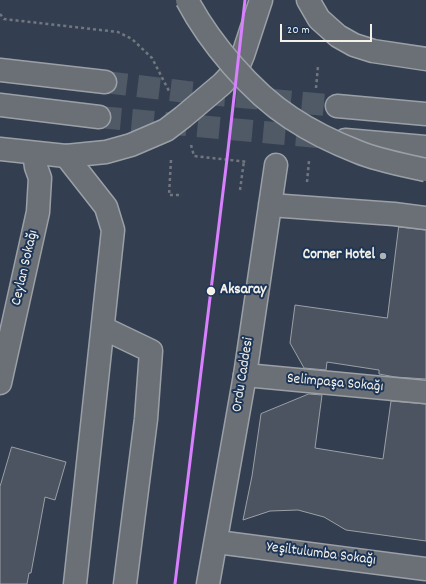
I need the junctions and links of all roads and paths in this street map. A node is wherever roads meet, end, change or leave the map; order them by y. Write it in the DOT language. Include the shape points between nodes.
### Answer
graph roads {
  1 [pos="187,0"];
  2 [pos="261,0"];
  3 [pos="308,0"];
  4 [pos="426,59"];
  5 [pos="0,70"];
  6 [pos="105,82"];
  7 [pos="0,105"];
  8 [pos="337,106"];
  9 [pos="426,114"];
  10 [pos="99,117"];
  11 [pos="346,140"];
  12 [pos="426,147"];
  13 [pos="0,149"];
  14 [pos="34,153"];
  15 [pos="66,156"];
  16 [pos="194,156"];
  17 [pos="171,160"];
  18 [pos="244,161"];
  19 [pos="276,165"];
  20 [pos="426,170"];
  21 [pos="240,190"];
  22 [pos="182,195"];
  23 [pos="270,205"];
  24 [pos="426,218"];
  25 [pos="103,328"];
  26 [pos="245,375"];
  27 [pos="0,383"];
  28 [pos="426,392"];
  29 [pos="216,542"];
  30 [pos="426,569"];
  31 [pos="74,584"];
  32 [pos="126,584"];
  33 [pos="208,584"];
  1 -- 20 [label="street, bridge" via="214,42 232,64 261,94 290,117 321,136 360,153"];
  2 -- 15 [label="street" via="238,67 183,117 166,130 131,145 106,152"];
  3 -- 4 [label="street" via="319,19 338,36 354,45 373,51"];
  5 -- 6 [label="street"];
  7 -- 10 [label="street"];
  8 -- 9 [label="street"];
  11 -- 12 [label="street"];
  13 -- 14 [label="street"];
  14 -- 15 [label="street"];
  14 -- 27 [label="street, Ceylan Sokağı" via="40,178 38,212"];
  15 -- 25 [label="street" via="106,207 114,230"];
  16 -- 18 [label="path"];
  17 -- 22 [label="path" via="169,195"];
  18 -- 19 [label="path"];
  18 -- 21 [label="path"];
  19 -- 23 [label="street, Ordu Caddesi"];
  23 -- 24 [label="street"];
  23 -- 26 [label="street, Ordu Caddesi"];
  25 -- 31 [label="street"];
  25 -- 32 [label="street" via="151,351 146,419"];
  26 -- 28 [label="street, Selimpaşa Sokağı"];
  26 -- 29 [label="street, Ordu Caddesi"];
  29 -- 30 [label="street, Yeşiltulumba Sokağı"];
  29 -- 33 [label="street, Ordu Caddesi"];
}
